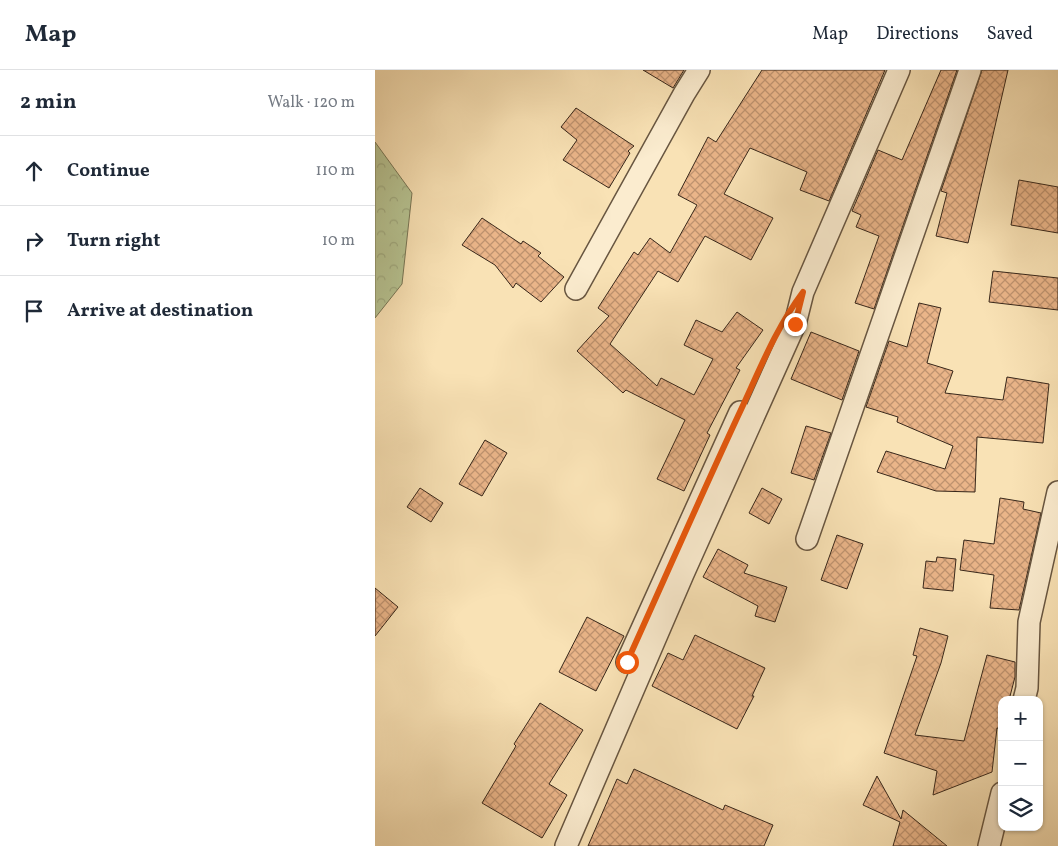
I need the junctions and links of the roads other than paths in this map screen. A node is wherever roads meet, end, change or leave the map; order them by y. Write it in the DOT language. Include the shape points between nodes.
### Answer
graph roads {
  1 [pos="699,70"];
  2 [pos="899,70"];
  3 [pos="970,70"];
  4 [pos="576,289"];
  5 [pos="803,292"];
  6 [pos="1058,492"];
  7 [pos="807,539"];
  8 [pos="627,662"];
  9 [pos="1025,696"];
  10 [pos="998,809"];
  11 [pos="567,846"];
  12 [pos="989,846"];
  1 -- 4 [label="street"];
  2 -- 5 [label="street"];
  3 -- 7 [label="street"];
  5 -- 8 [label="street" via="779,330"];
  5 -- 11 [label="street" via="795,324 683,574"];
  6 -- 9 [label="street" via="1029,622"];
  10 -- 12 [label="street"];
}
